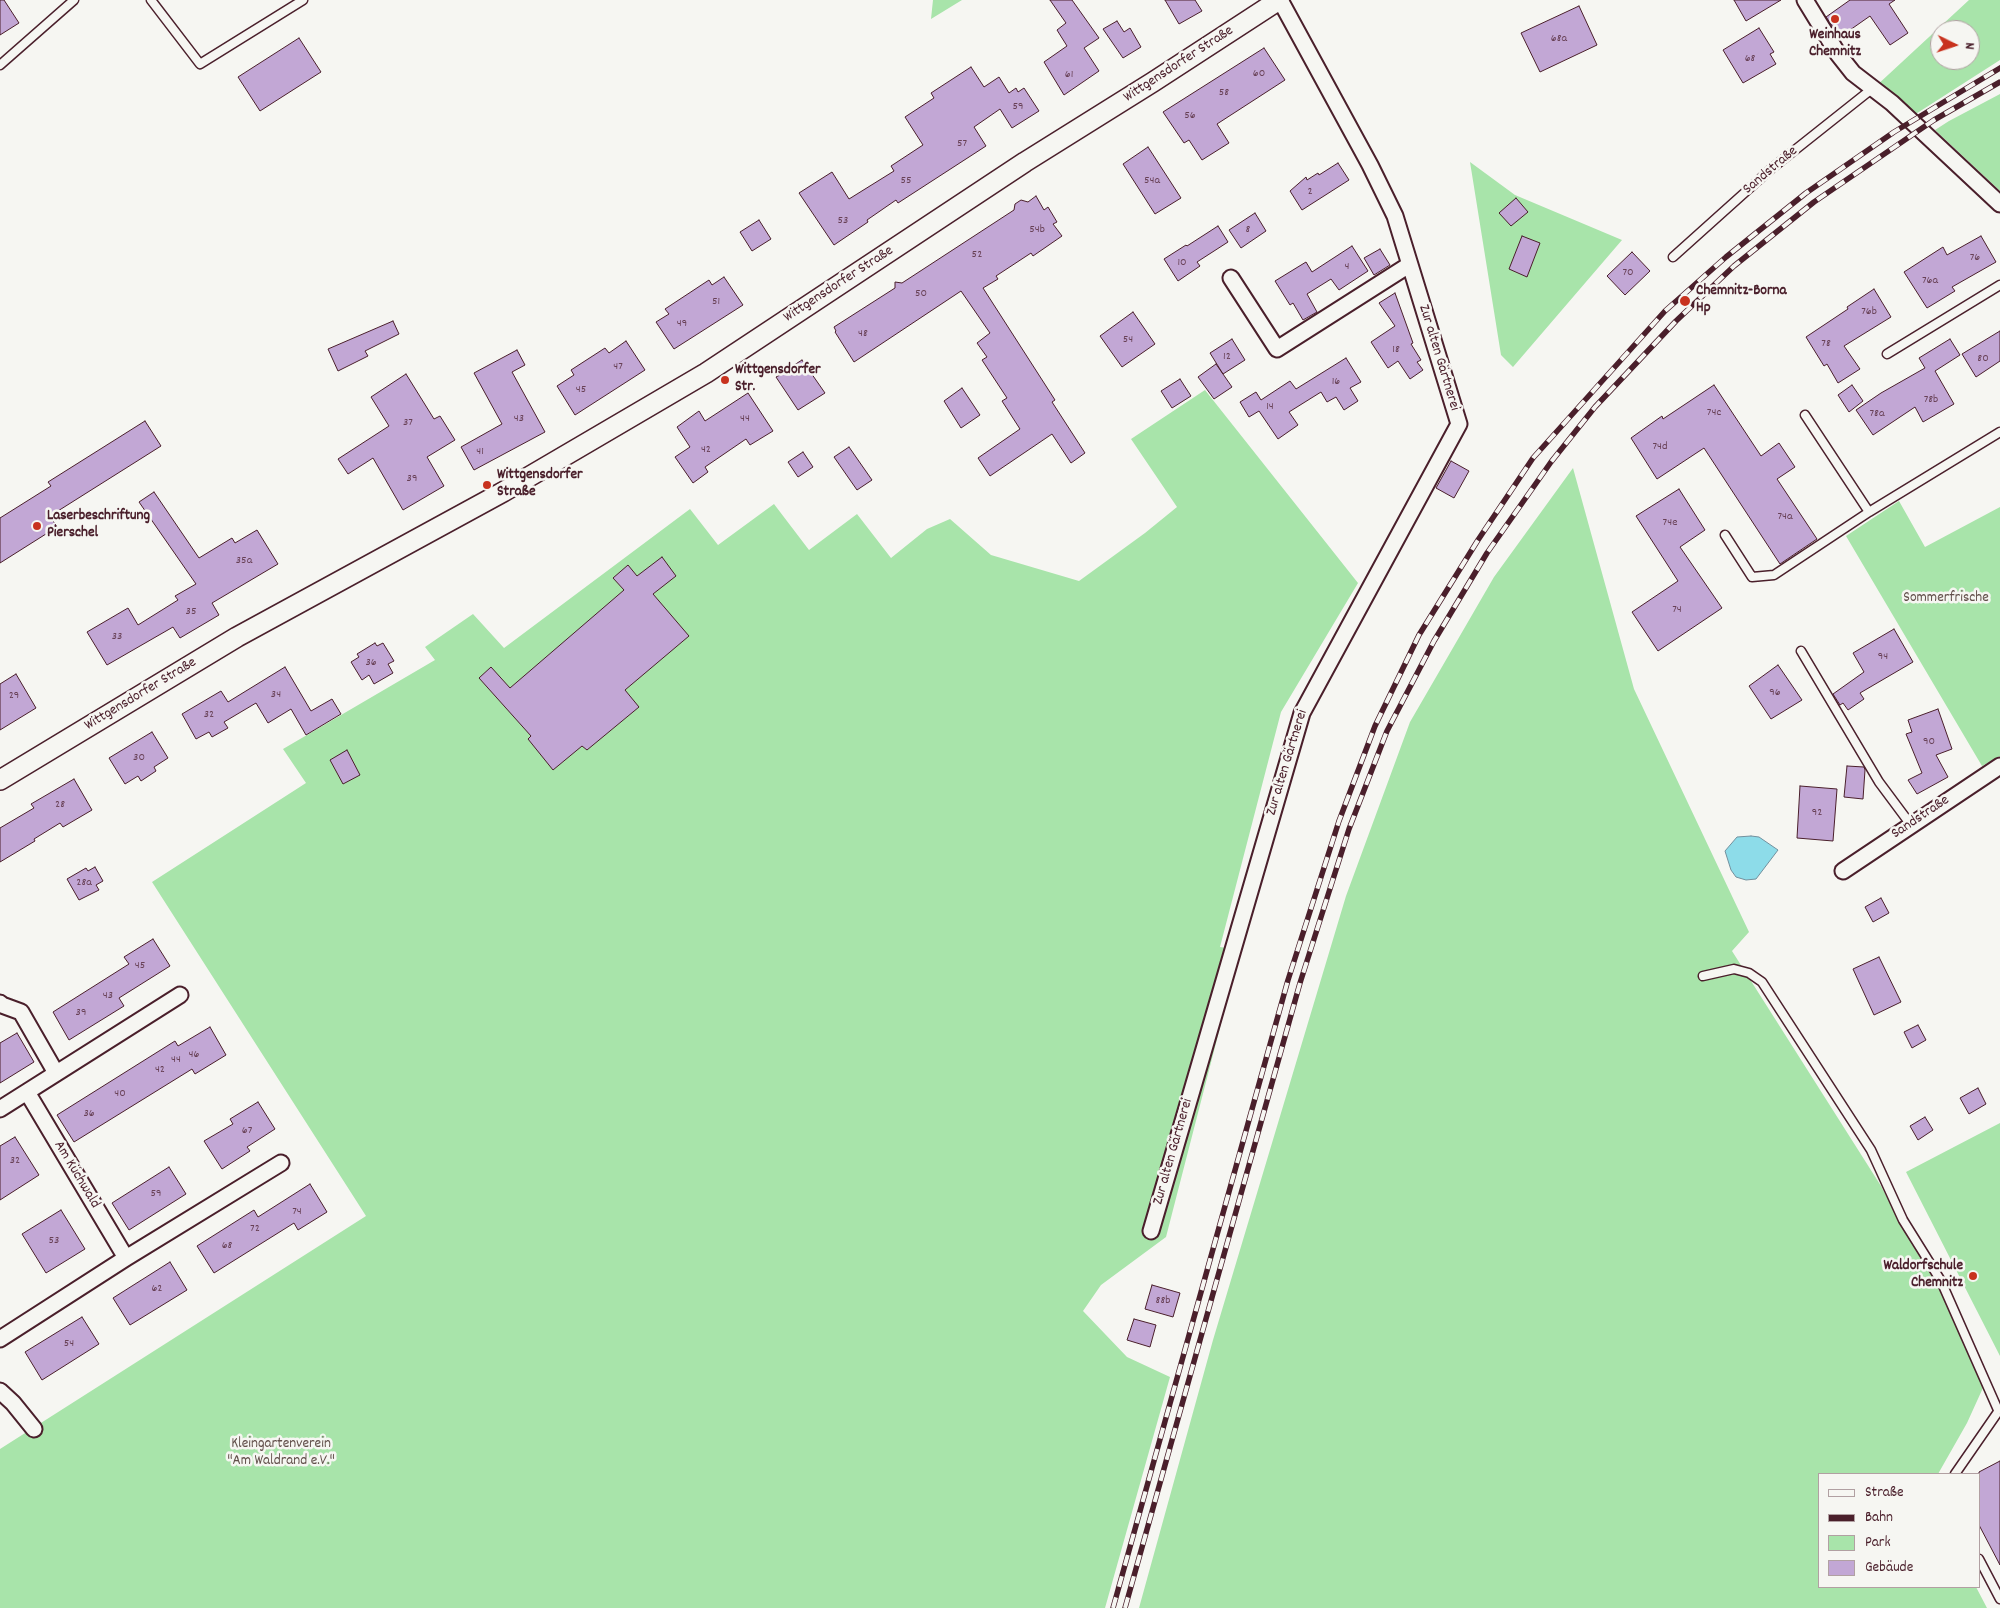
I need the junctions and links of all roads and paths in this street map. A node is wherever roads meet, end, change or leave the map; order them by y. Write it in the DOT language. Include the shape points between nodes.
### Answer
graph roads {
  1 [pos="74,0"];
  2 [pos="150,0"];
  3 [pos="303,0"];
  4 [pos="1279,0"];
  5 [pos="1805,0"];
  6 [pos="0,65"];
  7 [pos="1873,88"];
  8 [pos="2000,204"];
  9 [pos="1673,258"];
  10 [pos="1409,265"];
  11 [pos="1231,278"];
  12 [pos="2000,284"];
  13 [pos="1887,354"];
  14 [pos="1804,415"];
  15 [pos="2000,432"];
  16 [pos="1869,512"];
  17 [pos="1725,535"];
  18 [pos="1802,651"];
  19 [pos="2000,766"];
  20 [pos="0,780"];
  21 [pos="1911,825"];
  22 [pos="1843,871"];
  23 [pos="1703,976"];
  24 [pos="180,995"];
  25 [pos="0,1003"];
  26 [pos="56,1074"];
  27 [pos="27,1092"];
  28 [pos="0,1109"];
  29 [pos="281,1163"];
  30 [pos="1151,1231"];
  31 [pos="126,1258"];
  32 [pos="0,1339"];
  33 [pos="0,1391"];
  34 [pos="1999,1409"];
  35 [pos="34,1429"];
  36 [pos="1956,1473"];
  37 [pos="1980,1561"];
  38 [pos="2000,1599"];
  1 -- 6 [label="lane"];
  2 -- 3 [label="lane" via="200,64"];
  4 -- 10 [label="street, Zur alten Gärtnerei" via="1395,216"];
  4 -- 20 [label="street, Wittgensdorfer Straße" via="1025,162 706,373 503,492 237,637"];
  5 -- 7 [label="street" via="1853,73"];
  7 -- 8 [label="street"];
  7 -- 9 [label="lane, Sandstraße" via="1771,169"];
  10 -- 11 [label="street" via="1277,349"];
  10 -- 30 [label="street, Zur alten Gärtnerei" via="1459,424 1302,714"];
  12 -- 13 [label="lane"];
  14 -- 16 [label="lane"];
  15 -- 16 [label="lane"];
  16 -- 17 [label="lane" via="1774,575 1752,578"];
  18 -- 21 [label="lane" via="1879,782"];
  19 -- 21 [label="street, Sandstraße"];
  21 -- 22 [label="street, Sandstraße"];
  23 -- 34 [label="lane" via="1734,969 1749,973 1762,982 1871,1150 1903,1220 1941,1282"];
  24 -- 26 [label="street"];
  25 -- 26 [label="street" via="21,1012"];
  26 -- 27 [label="street"];
  27 -- 28 [label="street"];
  27 -- 31 [label="street, Am Küchwald"];
  29 -- 31 [label="street"];
  31 -- 32 [label="street"];
  33 -- 35 [label="street"];
  34 -- 36 [label="lane"];
  37 -- 38 [label="lane"];
}
